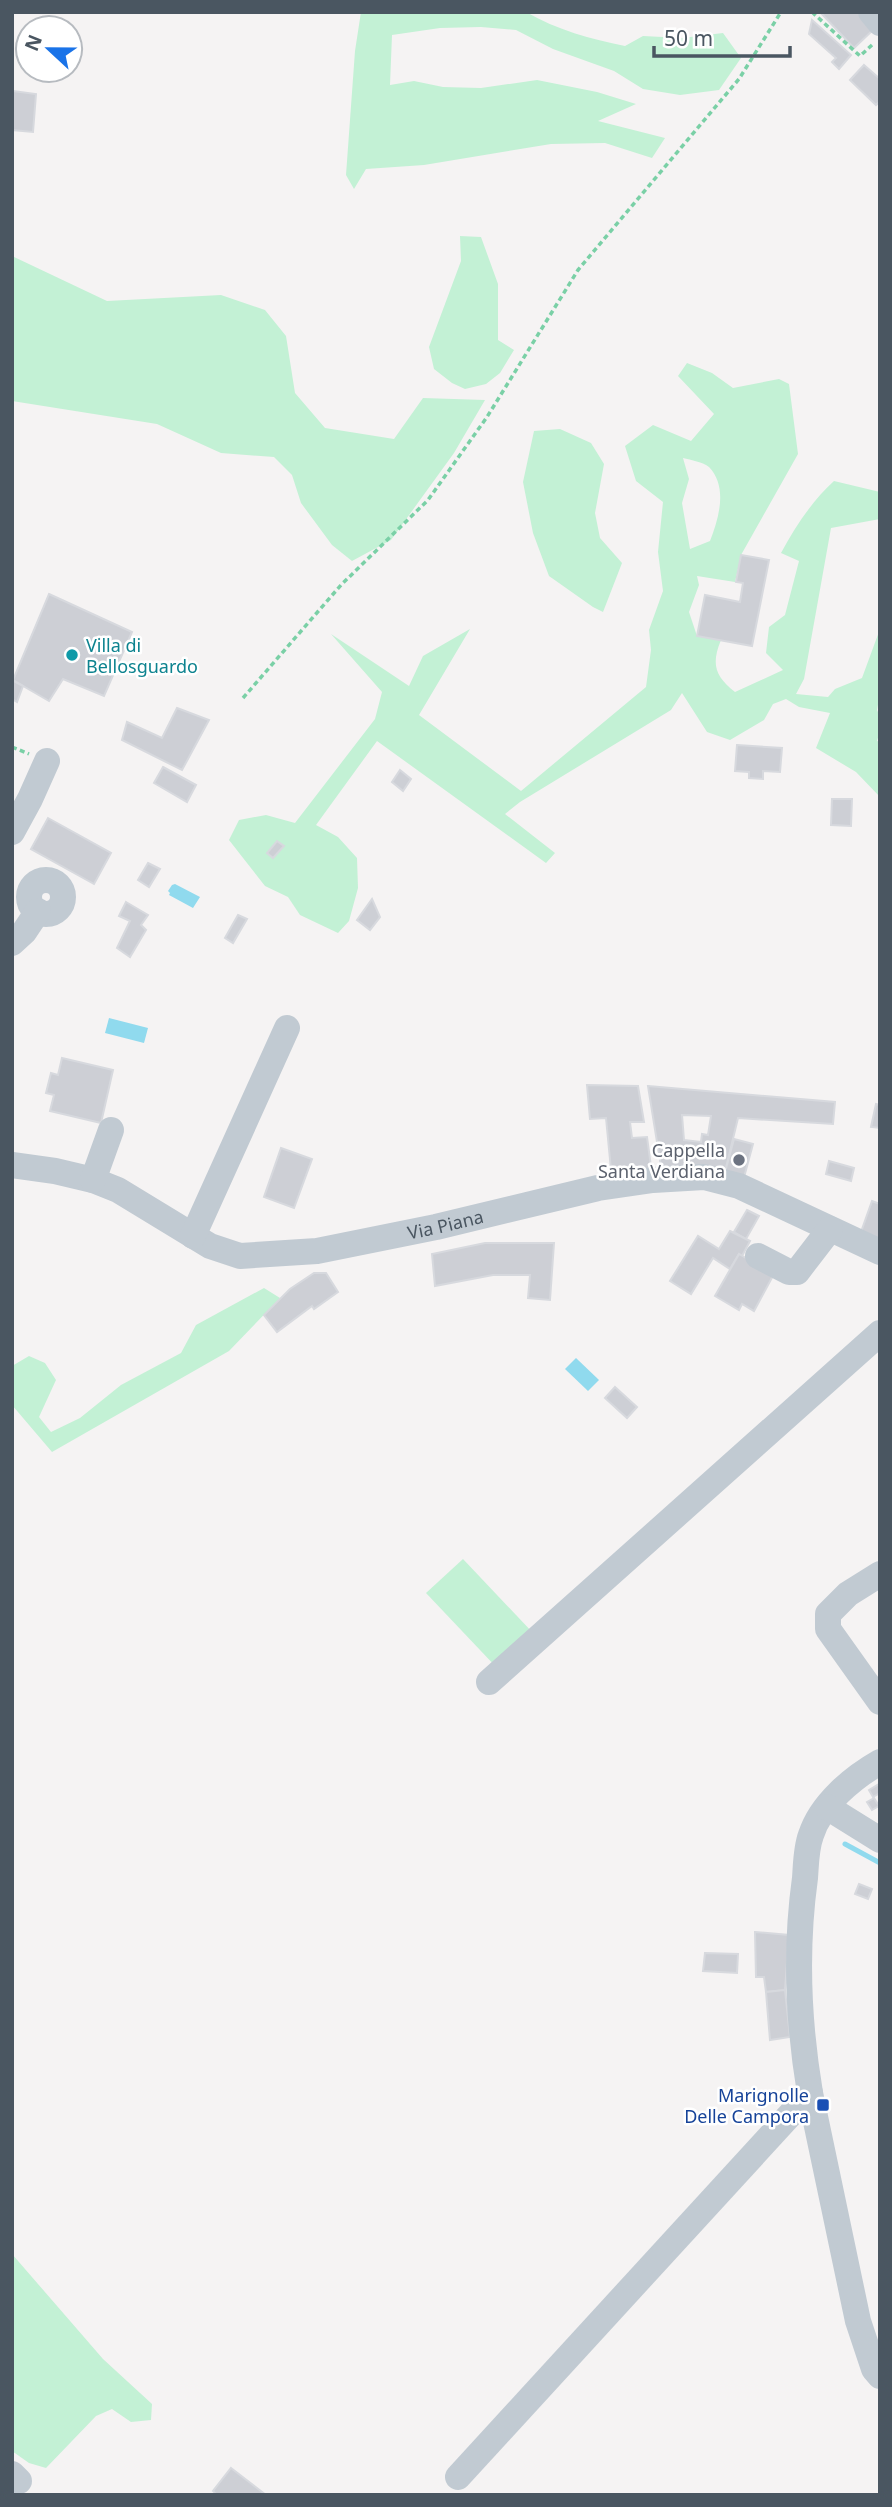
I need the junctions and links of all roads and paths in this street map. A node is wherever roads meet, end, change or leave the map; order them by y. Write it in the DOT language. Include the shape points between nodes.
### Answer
graph roads {
  1 [pos="781,12"];
  2 [pos="812,12"];
  3 [pos="871,12"];
  4 [pos="876,34"];
  5 [pos="243,698"];
  6 [pos="47,761"];
  7 [pos="12,832"];
  8 [pos="38,911"];
  9 [pos="12,943"];
  10 [pos="287,1027"];
  11 [pos="111,1130"];
  12 [pos="12,1165"];
  13 [pos="93,1180"];
  14 [pos="830,1229"];
  15 [pos="193,1236"];
  16 [pos="880,1252"];
  17 [pos="758,1256"];
  18 [pos="880,1333"];
  19 [pos="880,1574"];
  20 [pos="489,1682"];
  21 [pos="880,1702"];
  22 [pos="880,1762"];
  23 [pos="827,1807"];
  24 [pos="880,1840"];
  25 [pos="810,2093"];
  26 [pos="880,2376"];
  27 [pos="457,2477"];
  1 -- 5 [label="path" via="739,79 578,270 487,417 428,500 341,585"];
  2 -- 4 [label="path" via="860,56"];
  3 -- 4 [label="street"];
  6 -- 7 [label="street"];
  8 -- 9 [label="street"];
  10 -- 15 [label="street"];
  11 -- 13 [label="street"];
  12 -- 13 [label="street, Via Piana"];
  13 -- 15 [label="street, Via Piana"];
  14 -- 15 [label="street, Via Piana" via="738,1186 704,1177 597,1188 317,1251 240,1256"];
  14 -- 16 [label="street, Via Piana"];
  14 -- 17 [label="street" via="797,1272"];
  18 -- 20 [label="street"];
  19 -- 21 [label="street" via="848,1594 828,1614 828,1629"];
  22 -- 23 [label="street" via="859,1774"];
  23 -- 24 [label="street"];
  23 -- 25 [label="street" via="810,1836 797,1976"];
  25 -- 26 [label="street" via="858,2320"];
  25 -- 27 [label="street"];
}
